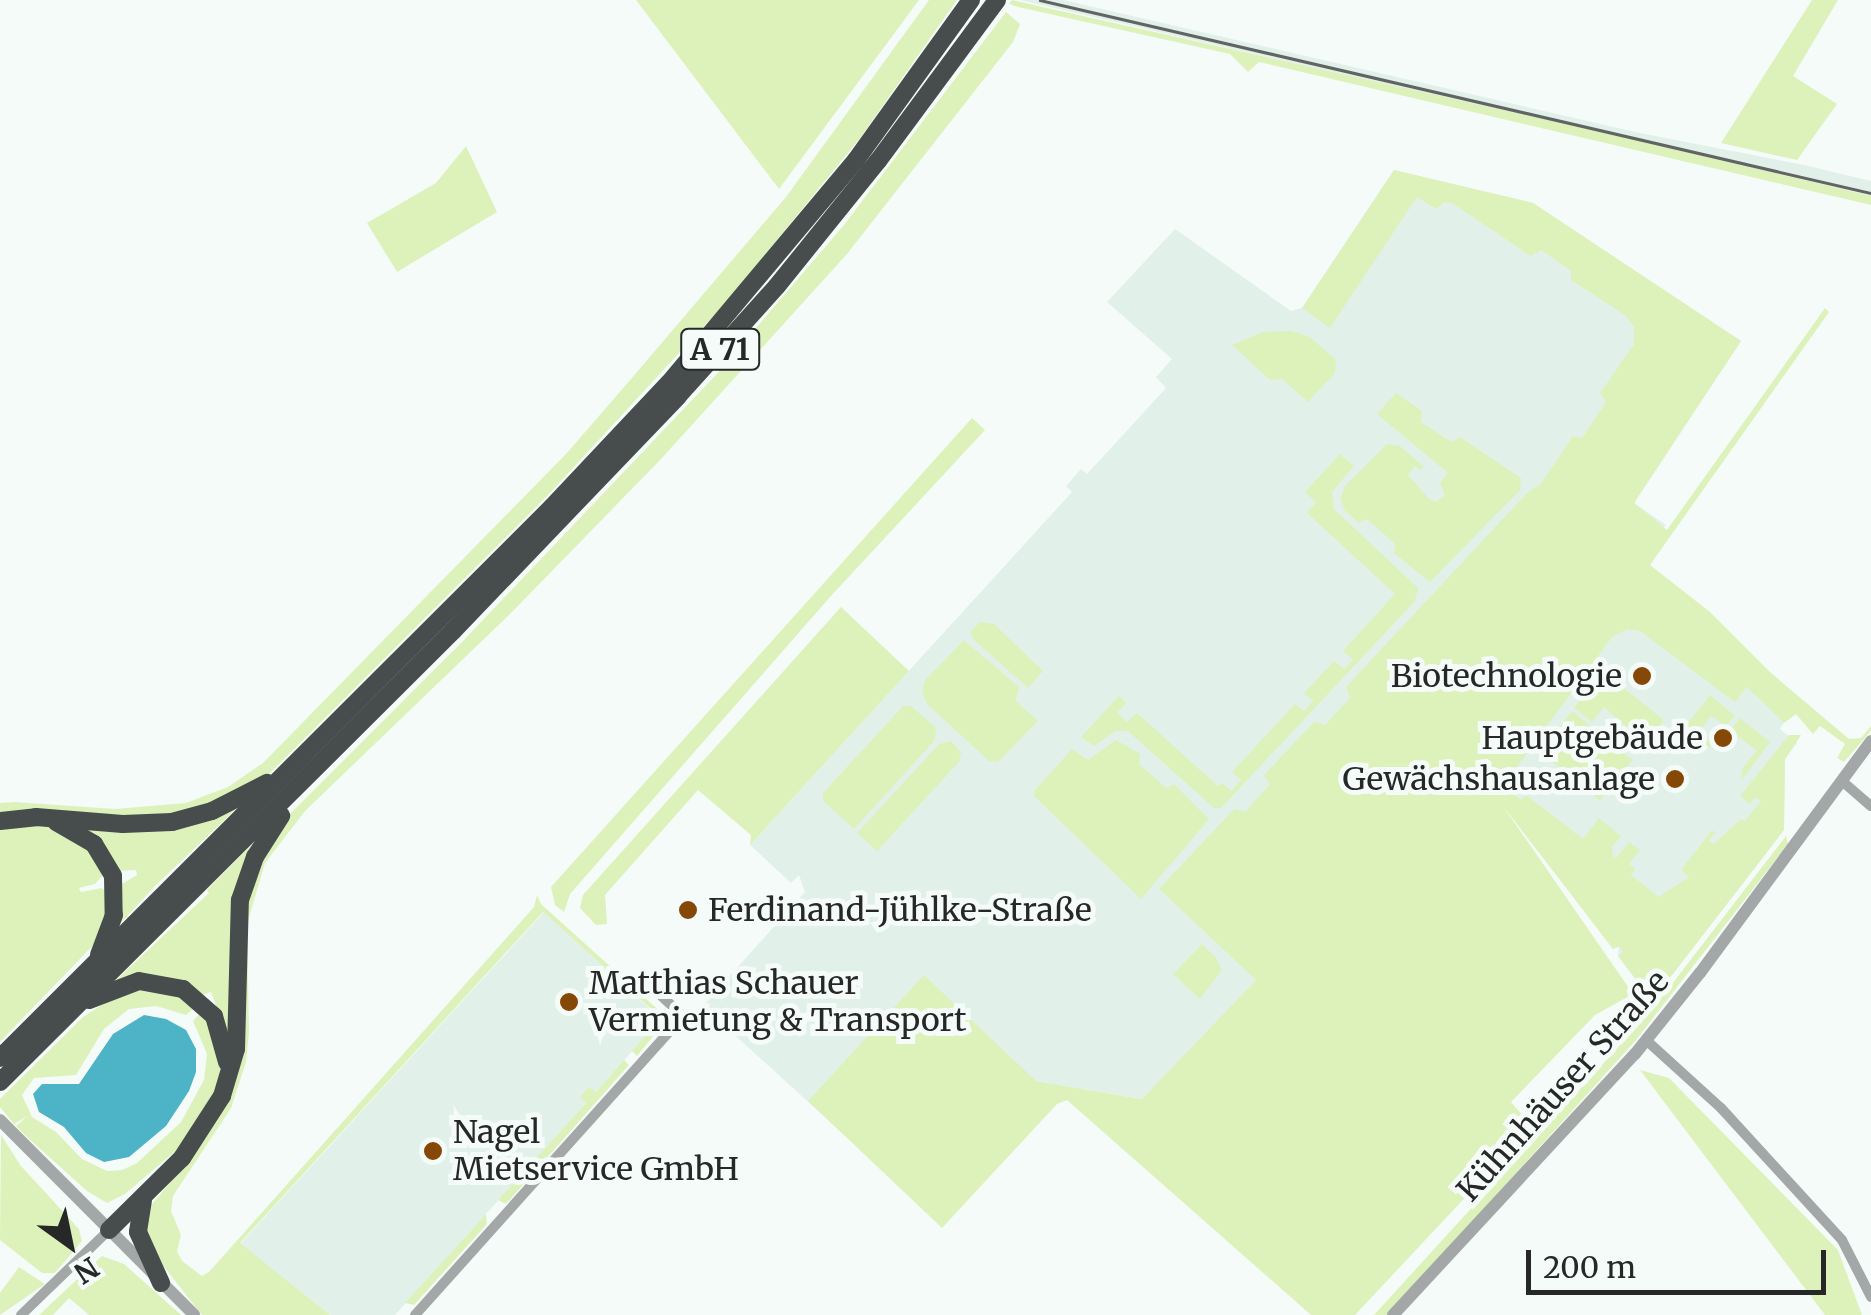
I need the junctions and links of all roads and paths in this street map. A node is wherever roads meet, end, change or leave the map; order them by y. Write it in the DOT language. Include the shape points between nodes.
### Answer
graph roads {
  1 [pos="972,0"];
  2 [pos="997,0"];
  3 [pos="1871,742"];
  4 [pos="291,781"];
  5 [pos="1842,781"];
  6 [pos="1871,806"];
  7 [pos="36,817"];
  8 [pos="0,821"];
  9 [pos="93,966"];
  10 [pos="643,979"];
  11 [pos="75,1007"];
  12 [pos="1646,1040"];
  13 [pos="0,1058"];
  14 [pos="229,1072"];
  15 [pos="0,1082"];
  16 [pos="3,1123"];
  17 [pos="143,1200"];
  18 [pos="109,1230"];
  19 [pos="160,1283"];
  20 [pos="1871,1297"];
  21 [pos="22,1315"];
  22 [pos="194,1315"];
  23 [pos="415,1315"];
  24 [pos="1393,1315"];
  1 -- 4 [label="highway, A 71" via="856,160 669,383"];
  2 -- 4 [label="highway, A 71" via="777,286 560,523"];
  3 -- 5 [label="street, Kühnhäuser Straße"];
  4 -- 7 [label="highway" via="172,822"];
  4 -- 9 [label="highway, A 71"];
  4 -- 11 [label="highway, A 71"];
  4 -- 14 [label="highway" via="240,900 238,1030"];
  5 -- 6 [label="street"];
  5 -- 12 [label="street, Kühnhäuser Straße"];
  7 -- 8 [label="highway"];
  7 -- 9 [label="highway" via="84,835 112,876 114,915"];
  9 -- 13 [label="highway, A 71"];
  10 -- 23 [label="street" via="683,1016"];
  11 -- 14 [label="highway" via="138,981 183,988 218,1024"];
  11 -- 15 [label="highway, A 71"];
  12 -- 20 [label="street" via="1721,1108 1842,1240"];
  12 -- 24 [label="street, Kühnhäuser Straße"];
  14 -- 17 [label="highway" via="198,1138"];
  16 -- 18 [label="street"];
  17 -- 18 [label="highway"];
  17 -- 19 [label="highway" via="138,1232"];
  18 -- 19 [label="street"];
  18 -- 21 [label="street"];
  19 -- 22 [label="street"];
}
